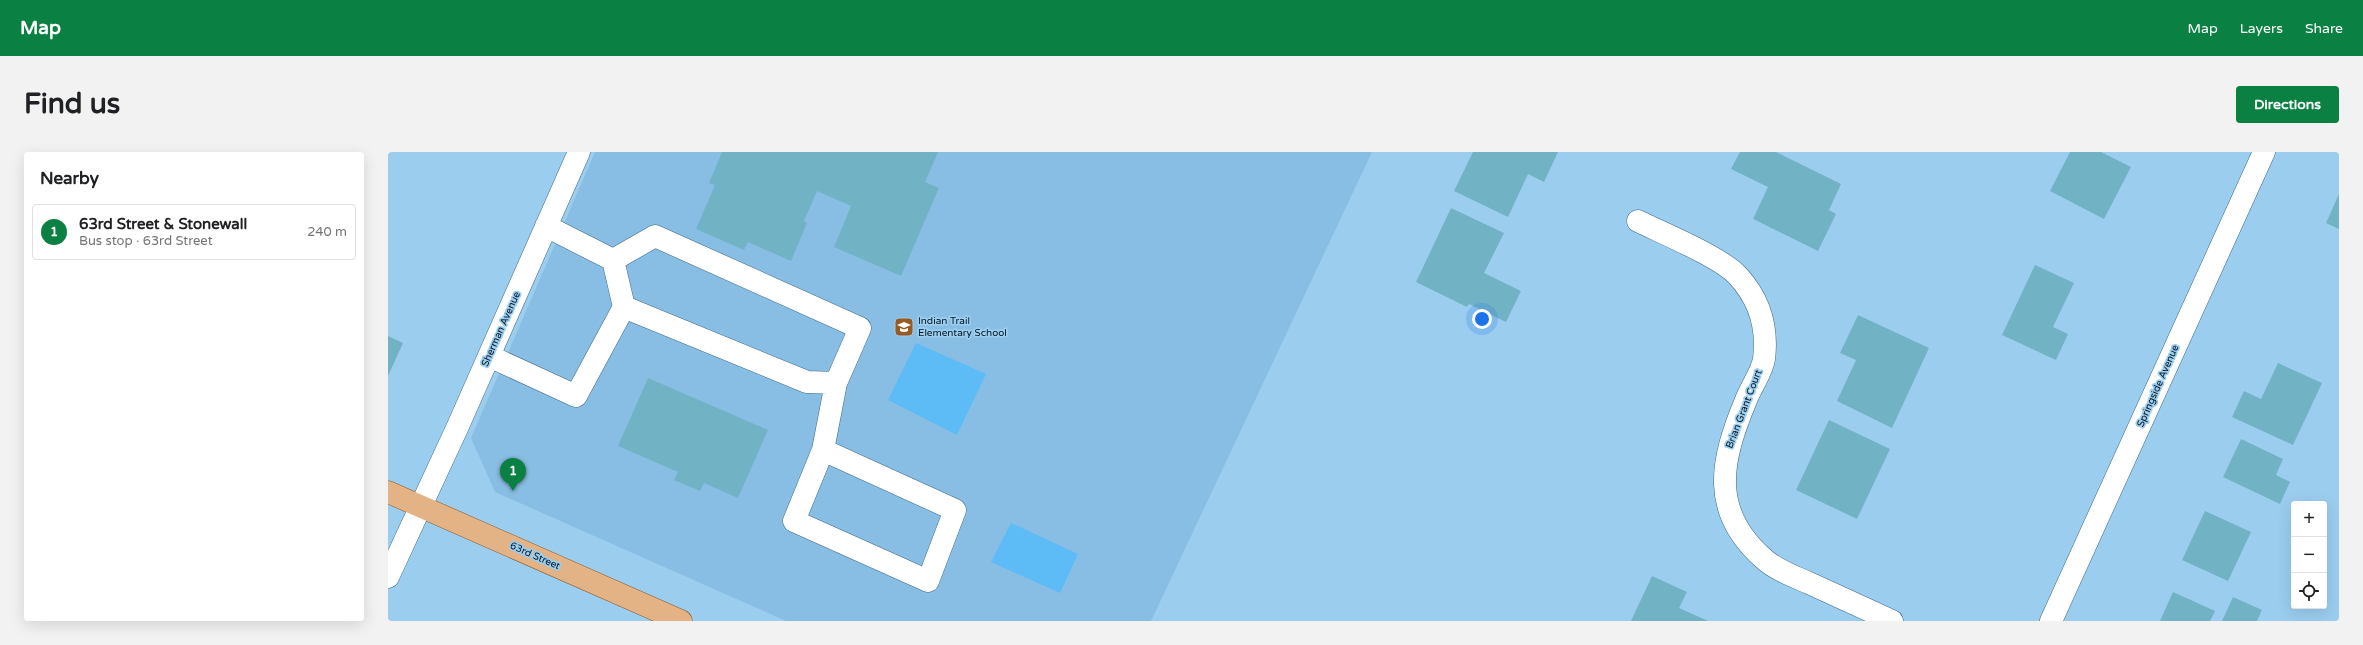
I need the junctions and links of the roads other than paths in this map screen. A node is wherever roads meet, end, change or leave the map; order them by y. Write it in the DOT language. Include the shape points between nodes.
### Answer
graph roads {
  1 [pos="579,152"];
  2 [pos="2264,152"];
  3 [pos="1638,221"];
  4 [pos="546,226"];
  5 [pos="614,260"];
  6 [pos="624,307"];
  7 [pos="489,356"];
  8 [pos="836,383"];
  9 [pos="823,450"];
  10 [pos="388,492"];
  11 [pos="421,506"];
  12 [pos="388,577"];
  13 [pos="681,621"];
  14 [pos="1892,621"];
  15 [pos="2051,621"];
  1 -- 4 [label="street, Sherman Avenue"];
  2 -- 15 [label="street, Springside Avenue"];
  3 -- 14 [label="street, Brian Grant Court" via="1709,256 1737,274 1757,301 1766,328 1764,360 1737,421 1726,455 1724,482 1729,511 1744,537 1765,560"];
  4 -- 5 [label="street"];
  4 -- 7 [label="street, Sherman Avenue"];
  5 -- 6 [label="street"];
  5 -- 8 [label="street" via="655,236 860,328"];
  6 -- 7 [label="street" via="576,396"];
  6 -- 8 [label="street" via="807,382"];
  7 -- 11 [label="street, Sherman Avenue"];
  8 -- 9 [label="street"];
  9 -- 9 [label="street" via="794,522 928,581 955,510"];
  10 -- 11 [label="main road, 63rd Street"];
  11 -- 12 [label="street, Sherman Avenue"];
  11 -- 13 [label="main road, 63rd Street"];
}
